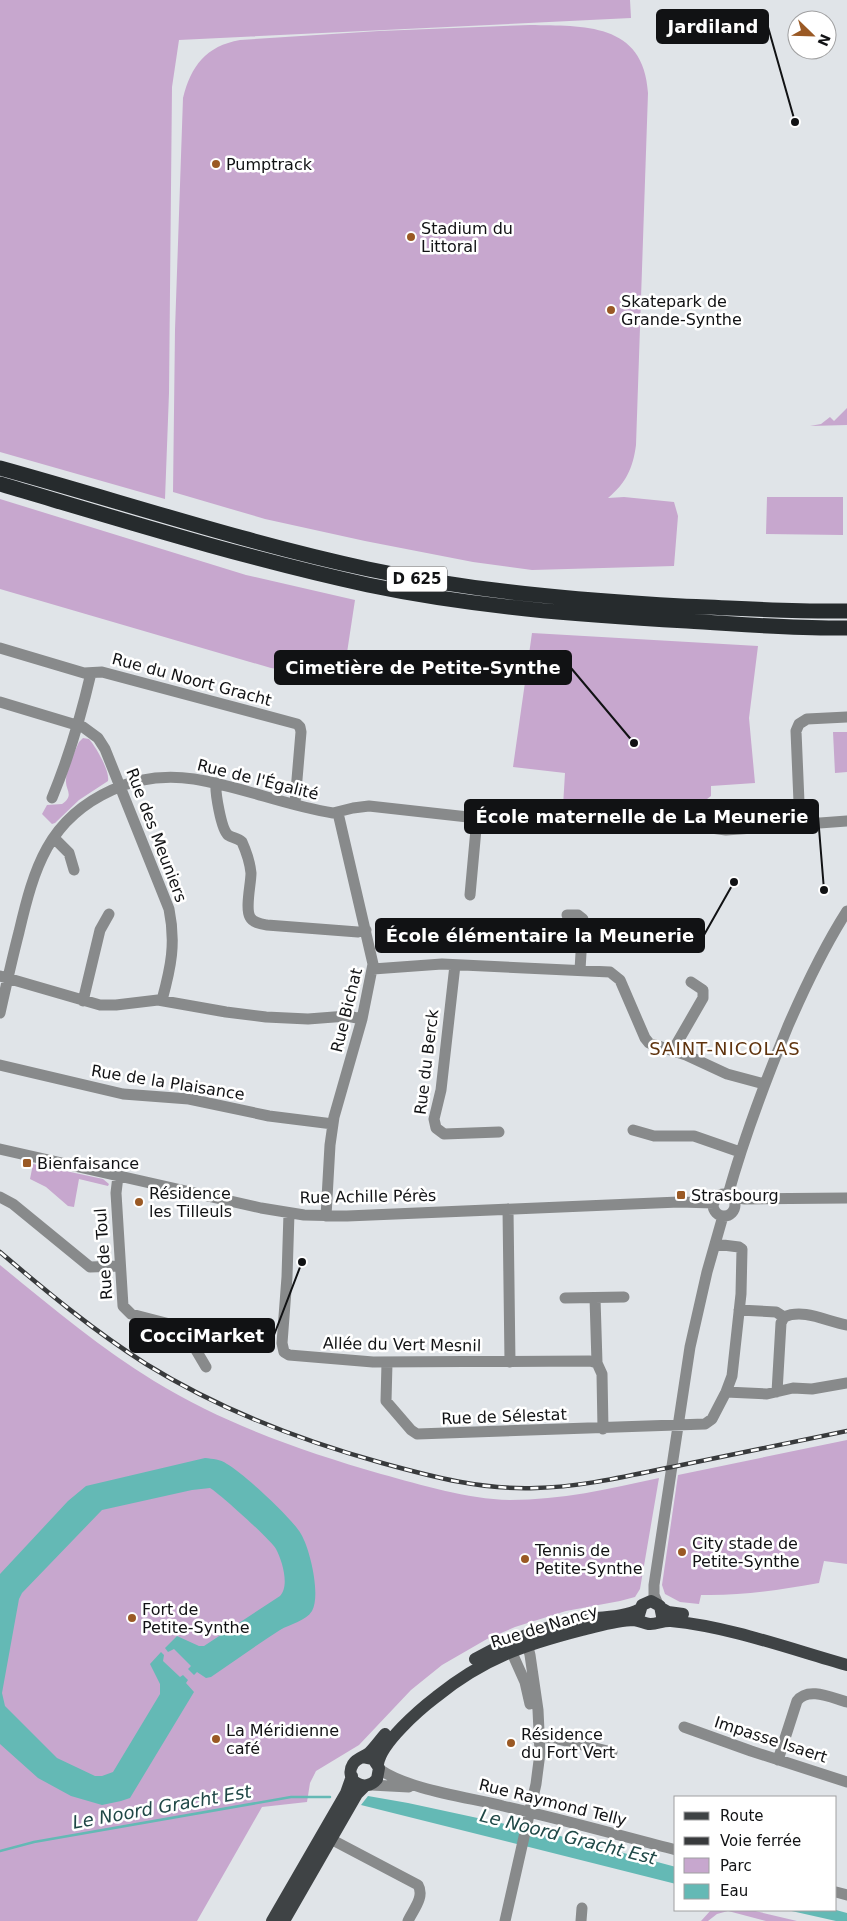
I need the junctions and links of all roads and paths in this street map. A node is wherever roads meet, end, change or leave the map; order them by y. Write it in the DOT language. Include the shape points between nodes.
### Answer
graph roads {
  1 [pos="0,468"];
  2 [pos="0,484"];
  3 [pos="847,611"];
  4 [pos="847,628"];
  5 [pos="0,648"];
  6 [pos="91,673"];
  7 [pos="0,702"];
  8 [pos="847,718"];
  9 [pos="79,726"];
  10 [pos="216,783"];
  11 [pos="121,786"];
  12 [pos="52,798"];
  13 [pos="295,804"];
  14 [pos="338,813"];
  15 [pos="477,818"];
  16 [pos="847,821"];
  17 [pos="800,826"];
  18 [pos="54,838"];
  19 [pos="74,870"];
  20 [pos="470,895"];
  21 [pos="847,911"];
  22 [pos="109,914"];
  23 [pos="567,914"];
  24 [pos="366,930"];
  25 [pos="455,965"];
  26 [pos="373,968"];
  27 [pos="580,970"];
  28 [pos="4,977"];
  29 [pos="691,982"];
  30 [pos="162,1000"];
  31 [pos="83,1001"];
  32 [pos="0,1013"];
  33 [pos="362,1018"];
  34 [pos="673,1050"];
  35 [pos="0,1065"];
  36 [pos="764,1084"];
  37 [pos="333,1124"];
  38 [pos="633,1130"];
  39 [pos="499,1132"];
  40 [pos="0,1149"];
  41 [pos="740,1152"];
  42 [pos="118,1176"];
  43 [pos="730,1196"];
  44 [pos="0,1197"];
  45 [pos="847,1198"];
  46 [pos="714,1202"];
  47 [pos="508,1209"];
  48 [pos="289,1213"];
  49 [pos="326,1216"];
  50 [pos="723,1216"];
  51 [pos="715,1244"];
  52 [pos="120,1266"];
  53 [pos="624,1297"];
  54 [pos="565,1298"];
  55 [pos="595,1298"];
  56 [pos="739,1310"];
  57 [pos="784,1317"];
  58 [pos="847,1325"];
  59 [pos="387,1362"];
  60 [pos="510,1362"];
  61 [pos="597,1363"];
  62 [pos="206,1368"];
  63 [pos="847,1383"];
  64 [pos="726,1392"];
  65 [pos="777,1392"];
  66 [pos="677,1425"];
  67 [pos="603,1429"];
  68 [pos="670,1473"];
  69 [pos="659,1605"];
  70 [pos="641,1606"];
  71 [pos="651,1622"];
  72 [pos="725,1630"];
  73 [pos="526,1640"];
  74 [pos="509,1647"];
  75 [pos="847,1665"];
  76 [pos="847,1702"];
  77 [pos="684,1727"];
  78 [pos="537,1737"];
  79 [pos="612,1752"];
  80 [pos="363,1757"];
  81 [pos="778,1760"];
  82 [pos="378,1767"];
  83 [pos="847,1782"];
  84 [pos="423,1787"];
  85 [pos="360,1789"];
  86 [pos="526,1811"];
  87 [pos="327,1836"];
  88 [pos="518,1847"];
  89 [pos="674,1849"];
  90 [pos="582,1908"];
  91 [pos="272,1921"];
  92 [pos="284,1921"];
  93 [pos="408,1921"];
  94 [pos="500,1921"];
  95 [pos="505,1921"];
  96 [pos="581,1921"];
  1 -- 3 [label="highway, D 625" via="288,550 436,582 604,601"];
  2 -- 4 [label="highway, D 625" via="225,550 419,594 587,615"];
  5 -- 6 [label="street, Rue du Noort Gracht"];
  6 -- 9 [label="street"];
  6 -- 13 [label="street, Rue du Noort Gracht" via="102,672 297,724 301,732"];
  7 -- 9 [label="street, Rue des Meuniers"];
  8 -- 17 [label="street" via="807,719 799,724 796,731"];
  9 -- 11 [label="street, Rue des Meuniers" via="100,741"];
  9 -- 12 [label="street"];
  10 -- 11 [label="street, Rue de l'Égalité" via="160,778"];
  10 -- 13 [label="street, Rue de l'Égalité"];
  10 -- 24 [label="street" via="215,794 225,831 242,842 250,867 250,918 273,926"];
  11 -- 18 [label="street, Rue de l'Égalité" via="80,809"];
  11 -- 30 [label="street, Rue des Meuniers" via="171,917 173,949"];
  13 -- 14 [label="street, Rue de l'Égalité"];
  14 -- 15 [label="street, Rue de l'Égalité" via="369,806"];
  14 -- 24 [label="street, Rue Bichat"];
  15 -- 17 [label="street, Rue de l'Égalité" via="606,816 730,831"];
  15 -- 20 [label="street"];
  16 -- 17 [label="street, Rue de l'Égalité"];
  18 -- 19 [label="street" via="69,853"];
  18 -- 28 [label="street, Rue de l'Égalité" via="32,880"];
  21 -- 36 [label="street" via="807,985"];
  22 -- 31 [label="street" via="100,930"];
  23 -- 27 [label="street" via="583,919"];
  24 -- 26 [label="street, Rue Bichat"];
  25 -- 26 [label="street"];
  25 -- 27 [label="street"];
  25 -- 39 [label="street, Rue du Berck" via="434,1124 438,1132 444,1134"];
  26 -- 33 [label="street, Rue Bichat"];
  27 -- 34 [label="street" via="616,976 647,1041"];
  28 -- 31 [label="street"];
  28 -- 32 [label="street, Rue de l'Égalité"];
  29 -- 34 [label="street" via="701,988 704,995"];
  30 -- 31 [label="street" via="107,1005"];
  30 -- 33 [label="street" via="266,1017"];
  33 -- 37 [label="street, Rue Bichat"];
  34 -- 36 [label="street" via="723,1073"];
  35 -- 37 [label="street, Rue de la Plaisance" via="123,1094 188,1099 269,1116"];
  36 -- 41 [label="street"];
  37 -- 49 [label="street, Rue Bichat"];
  38 -- 41 [label="street" via="654,1136 694,1136"];
  40 -- 42 [label="street, Rue Achille Pérès"];
  41 -- 43 [label="street"];
  42 -- 48 [label="street, Rue Achille Pérès"];
  42 -- 52 [label="street, Rue de Toul"];
  43 -- 45 [label="street" via="742,1199"];
  43 -- 46 [label="street" via="720,1195"];
  43 -- 50 [label="street" via="735,1204 734,1210"];
  44 -- 52 [label="street" via="87,1265 96,1268"];
  46 -- 47 [label="street, Rue Achille Pérès"];
  46 -- 50 [label="street" via="715,1211"];
  47 -- 49 [label="street, Rue Achille Pérès"];
  47 -- 60 [label="street"];
  48 -- 49 [label="street, Rue Achille Pérès"];
  48 -- 59 [label="street, Allée du Vert Mesnil" via="284,1352 293,1356"];
  50 -- 51 [label="street"];
  51 -- 56 [label="street" via="742,1250"];
  51 -- 66 [label="street" via="695,1323"];
  52 -- 62 [label="street, Rue de Toul" via="125,1309 131,1314 189,1329 193,1345"];
  53 -- 55 [label="street"];
  54 -- 55 [label="street"];
  55 -- 61 [label="street"];
  56 -- 57 [label="street" via="776,1312"];
  56 -- 64 [label="street" via="732,1376"];
  57 -- 58 [label="street" via="814,1316"];
  57 -- 65 [label="street"];
  59 -- 60 [label="street, Allée du Vert Mesnil"];
  59 -- 67 [label="street, Rue de Sélestat" via="386,1401 417,1434"];
  60 -- 61 [label="street, Allée du Vert Mesnil"];
  61 -- 67 [label="street" via="602,1374"];
  63 -- 65 [label="street"];
  64 -- 65 [label="street"];
  64 -- 66 [label="street, Rue de Sélestat" via="708,1423"];
  66 -- 67 [label="street, Rue de Sélestat"];
  66 -- 68 [label="street"];
  68 -- 69 [label="street" via="654,1585"];
  68 -- 70 [label="street" via="662,1498 648,1587"];
  69 -- 70 [label="main road" via="650,1601"];
  69 -- 71 [label="main road" via="662,1616"];
  69 -- 72 [label="main road" via="668,1612 696,1617"];
  70 -- 71 [label="main road" via="640,1616"];
  70 -- 73 [label="main road, Rue de Nancy" via="632,1613 572,1621"];
  71 -- 72 [label="main road, Rue de Nancy" via="667,1620"];
  71 -- 73 [label="main road, Rue de Nancy" via="630,1620"];
  72 -- 75 [label="main road"];
  73 -- 74 [label="main road, Rue de Nancy"];
  73 -- 78 [label="street"];
  74 -- 78 [label="street" via="526,1688"];
  74 -- 80 [label="main road, Rue de Nancy" via="472,1660 436,1686"];
  74 -- 82 [label="main road, Rue de Nancy" via="426,1705 384,1750"];
  76 -- 81 [label="street" via="811,1693 804,1695 797,1701"];
  77 -- 81 [label="street, Impasse Isaert"];
  78 -- 79 [label="street" via="556,1738"];
  78 -- 86 [label="street" via="538,1771"];
  80 -- 82 [label="main road" via="372,1759"];
  80 -- 85 [label="main road" via="351,1768"];
  81 -- 83 [label="street, Impasse Isaert"];
  82 -- 84 [label="street, Rue Raymond Telly" via="391,1776"];
  82 -- 85 [label="main road" via="378,1778"];
  84 -- 85 [label="street, Rue Raymond Telly"];
  84 -- 86 [label="street, Rue Raymond Telly"];
  85 -- 87 [label="main road"];
  85 -- 87 [label="main road" via="336,1810"];
  86 -- 88 [label="street"];
  86 -- 89 [label="street, Rue Raymond Telly"];
  87 -- 91 [label="main road"];
  87 -- 92 [label="main road"];
  87 -- 93 [label="street" via="418,1885 420,1897"];
  88 -- 94 [label="street" via="503,1897"];
  88 -- 95 [label="street"];
  90 -- 96 [label="street"];
}
